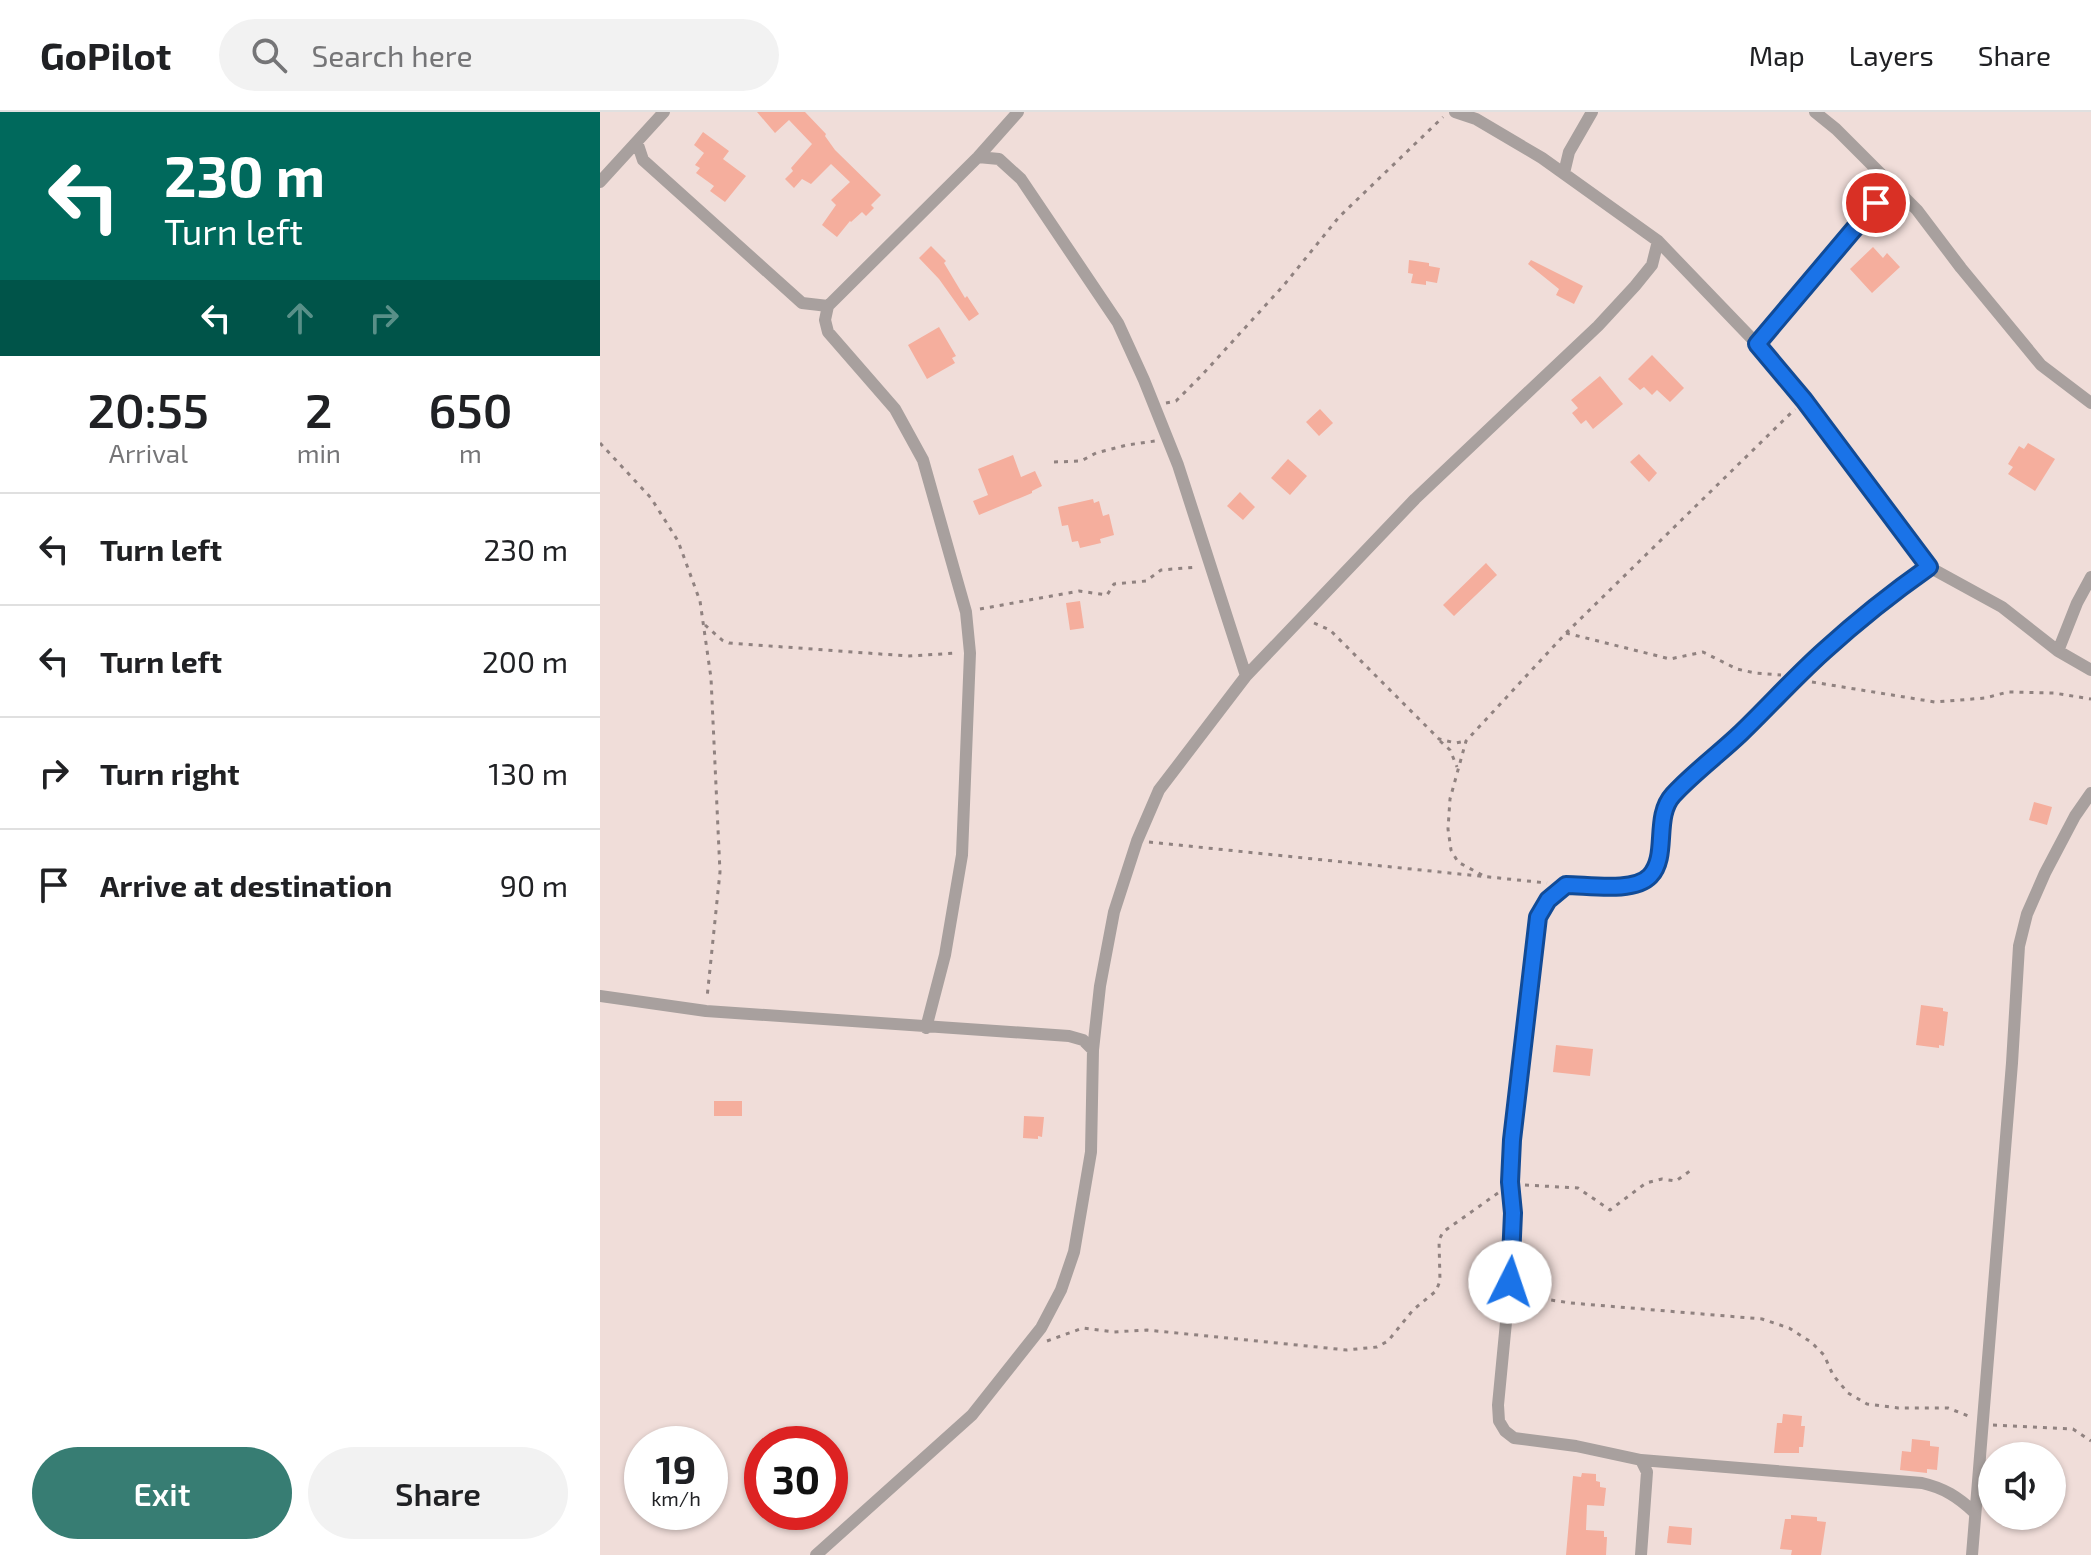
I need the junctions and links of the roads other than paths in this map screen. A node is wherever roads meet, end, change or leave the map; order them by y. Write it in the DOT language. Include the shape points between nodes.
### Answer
graph roads {
  1 [pos="664,112"];
  2 [pos="1018,112"];
  3 [pos="1455,112"];
  4 [pos="1592,112"];
  5 [pos="1815,112"];
  6 [pos="999,133"];
  7 [pos="637,142"];
  8 [pos="1569,152"];
  9 [pos="978,157"];
  10 [pos="1542,158"];
  11 [pos="999,159"];
  12 [pos="1564,173"];
  13 [pos="600,182"];
  14 [pos="1899,192"];
  15 [pos="1658,241"];
  16 [pos="1680,261"];
  17 [pos="1652,265"];
  18 [pos="828,306"];
  19 [pos="1757,344"];
  20 [pos="2091,403"];
  21 [pos="1929,567"];
  22 [pos="2091,577"];
  23 [pos="2058,651"];
  24 [pos="2091,670"];
  25 [pos="1246,676"];
  26 [pos="2091,793"];
  27 [pos="600,996"];
  28 [pos="926,1028"];
  29 [pos="1093,1050"];
  30 [pos="1641,1460"];
  31 [pos="1974,1512"];
  32 [pos="816,1555"];
  33 [pos="1641,1555"];
  34 [pos="1972,1555"];
  1 -- 7 [label="street"];
  2 -- 6 [label="street"];
  3 -- 10 [label="street"];
  4 -- 8 [label="street"];
  5 -- 14 [label="street"];
  6 -- 9 [label="street"];
  6 -- 11 [label="street"];
  7 -- 13 [label="street"];
  7 -- 18 [label="street" via="643,160 772,278 802,303"];
  8 -- 10 [label="street"];
  8 -- 12 [label="street"];
  9 -- 11 [label="street"];
  9 -- 18 [label="street"];
  10 -- 12 [label="street"];
  11 -- 25 [label="street" via="1021,179 1118,323 1167,438"];
  12 -- 15 [label="street"];
  14 -- 19 [label="street" via="1868,209"];
  14 -- 20 [label="street" via="2041,365"];
  15 -- 16 [label="street"];
  15 -- 17 [label="street"];
  16 -- 17 [label="street"];
  16 -- 19 [label="street"];
  17 -- 25 [label="street" via="1598,326 1415,499"];
  18 -- 28 [label="street" via="828,332 895,409 923,460 966,612 970,653 962,855"];
  19 -- 21 [label="street"];
  21 -- 23 [label="street" via="2002,607"];
  21 -- 30 [label="street" via="1822,653 1671,797 1651,875 1623,887 1566,885 1538,917 1512,1140 1510,1282 1499,1421 1514,1438"];
  22 -- 23 [label="street"];
  23 -- 24 [label="street"];
  25 -- 29 [label="street" via="1159,790 1137,841 1114,912"];
  26 -- 31 [label="street" via="2045,873 2019,946"];
  27 -- 28 [label="street" via="706,1011"];
  28 -- 29 [label="street" via="1069,1036"];
  29 -- 32 [label="street" via="1091,1152 1074,1252 1041,1328 972,1415"];
  30 -- 31 [label="street" via="1922,1483 1959,1498"];
  30 -- 33 [label="street" via="1647,1472"];
  31 -- 34 [label="street"];
}
